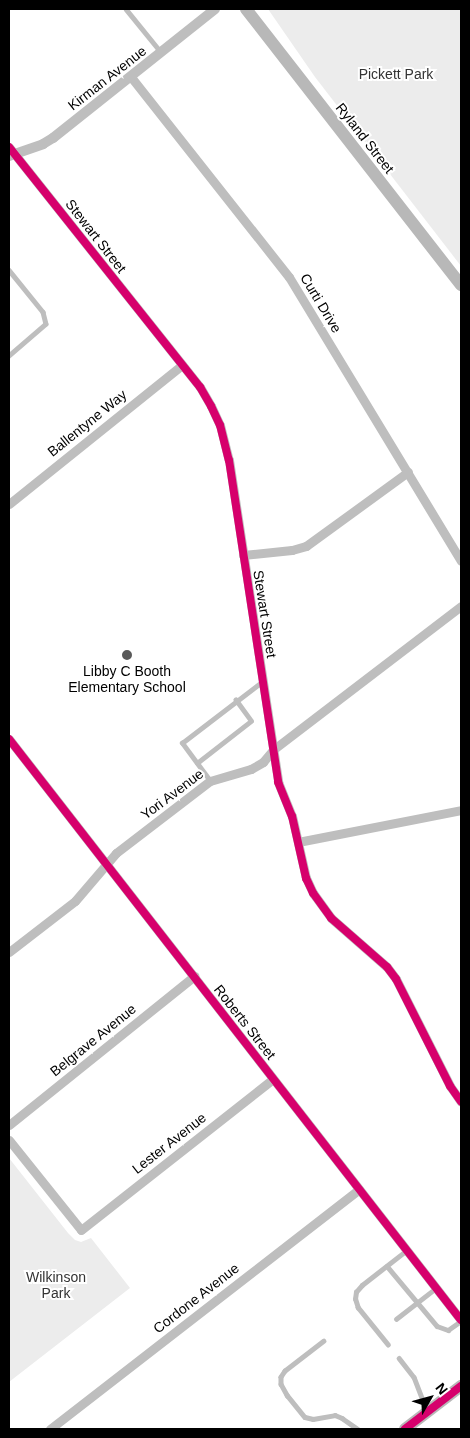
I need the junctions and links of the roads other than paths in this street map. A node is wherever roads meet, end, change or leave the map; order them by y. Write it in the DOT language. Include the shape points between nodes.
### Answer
graph roads {
  1 [pos="126,9"];
  2 [pos="215,9"];
  3 [pos="246,9"];
  4 [pos="161,52"];
  5 [pos="131,77"];
  6 [pos="11,152"];
  7 [pos="9,270"];
  8 [pos="461,285"];
  9 [pos="9,356"];
  10 [pos="182,365"];
  11 [pos="408,472"];
  12 [pos="9,504"];
  13 [pos="243,555"];
  14 [pos="461,561"];
  15 [pos="461,606"];
  16 [pos="263,680"];
  17 [pos="236,700"];
  18 [pos="9,739"];
  19 [pos="274,750"];
  20 [pos="197,763"];
  21 [pos="210,781"];
  22 [pos="461,810"];
  23 [pos="298,842"];
  24 [pos="106,863"];
  25 [pos="9,952"];
  26 [pos="194,976"];
  27 [pos="273,1079"];
  28 [pos="461,1102"];
  29 [pos="9,1125"];
  30 [pos="9,1140"];
  31 [pos="359,1188"];
  32 [pos="407,1250"];
  33 [pos="387,1266"];
  34 [pos="436,1288"];
  35 [pos="417,1303"];
  36 [pos="396,1319"];
  37 [pos="461,1320"];
  38 [pos="324,1341"];
  39 [pos="388,1345"];
  40 [pos="399,1358"];
  41 [pos="461,1386"];
  42 [pos="427,1412"];
  43 [pos="50,1429"];
  44 [pos="358,1429"];
  45 [pos="405,1429"];
  1 -- 4 [label="lane"];
  2 -- 4 [label="street, Kirman Avenue"];
  3 -- 8 [label="main road, Ryland Street"];
  4 -- 5 [label="street, Kirman Avenue"];
  5 -- 6 [label="street, Kirman Avenue" via="53,138 43,144"];
  5 -- 11 [label="street, Curti Drive" via="289,277"];
  6 -- 10 [label="street, Stewart Street"];
  7 -- 9 [label="lane" via="42,312 46,324"];
  10 -- 12 [label="street, Ballentyne Way"];
  10 -- 13 [label="street, Stewart Street" via="200,387 220,425 228,453"];
  11 -- 13 [label="street" via="306,546"];
  11 -- 14 [label="street, Curti Drive"];
  13 -- 16 [label="street, Stewart Street"];
  15 -- 19 [label="street, Yori Avenue"];
  16 -- 17 [label="lane"];
  16 -- 19 [label="street, Stewart Street"];
  17 -- 20 [label="lane" via="182,743"];
  17 -- 20 [label="lane" via="251,721"];
  18 -- 24 [label="street, Roberts Street"];
  19 -- 21 [label="street, Yori Avenue" via="251,769"];
  19 -- 23 [label="street, Stewart Street" via="278,782 292,816"];
  20 -- 21 [label="lane"];
  21 -- 24 [label="street, Yori Avenue"];
  22 -- 23 [label="street"];
  23 -- 28 [label="street, Stewart Street" via="313,893 331,918 396,979"];
  24 -- 25 [label="street, Yori Avenue" via="87,890"];
  24 -- 26 [label="street, Roberts Street"];
  26 -- 27 [label="street, Roberts Street"];
  26 -- 29 [label="street, Belgrave Avenue"];
  27 -- 30 [label="street, Lester Avenue" via="81,1230"];
  27 -- 31 [label="street, Roberts Street"];
  31 -- 32 [label="street, Roberts Street"];
  31 -- 43 [label="street, Cordone Avenue"];
  32 -- 33 [label="lane"];
  32 -- 34 [label="street, Roberts Street"];
  33 -- 35 [label="lane"];
  33 -- 39 [label="lane" via="362,1285 355,1299"];
  34 -- 35 [label="lane"];
  34 -- 37 [label="street, Roberts Street"];
  35 -- 36 [label="lane"];
  35 -- 37 [label="lane" via="437,1326 448,1330"];
  38 -- 44 [label="lane" via="285,1371 281,1384 305,1417 313,1419 335,1415"];
  40 -- 42 [label="lane" via="414,1377"];
  41 -- 42 [label="main road"];
  42 -- 45 [label="main road"];
}
